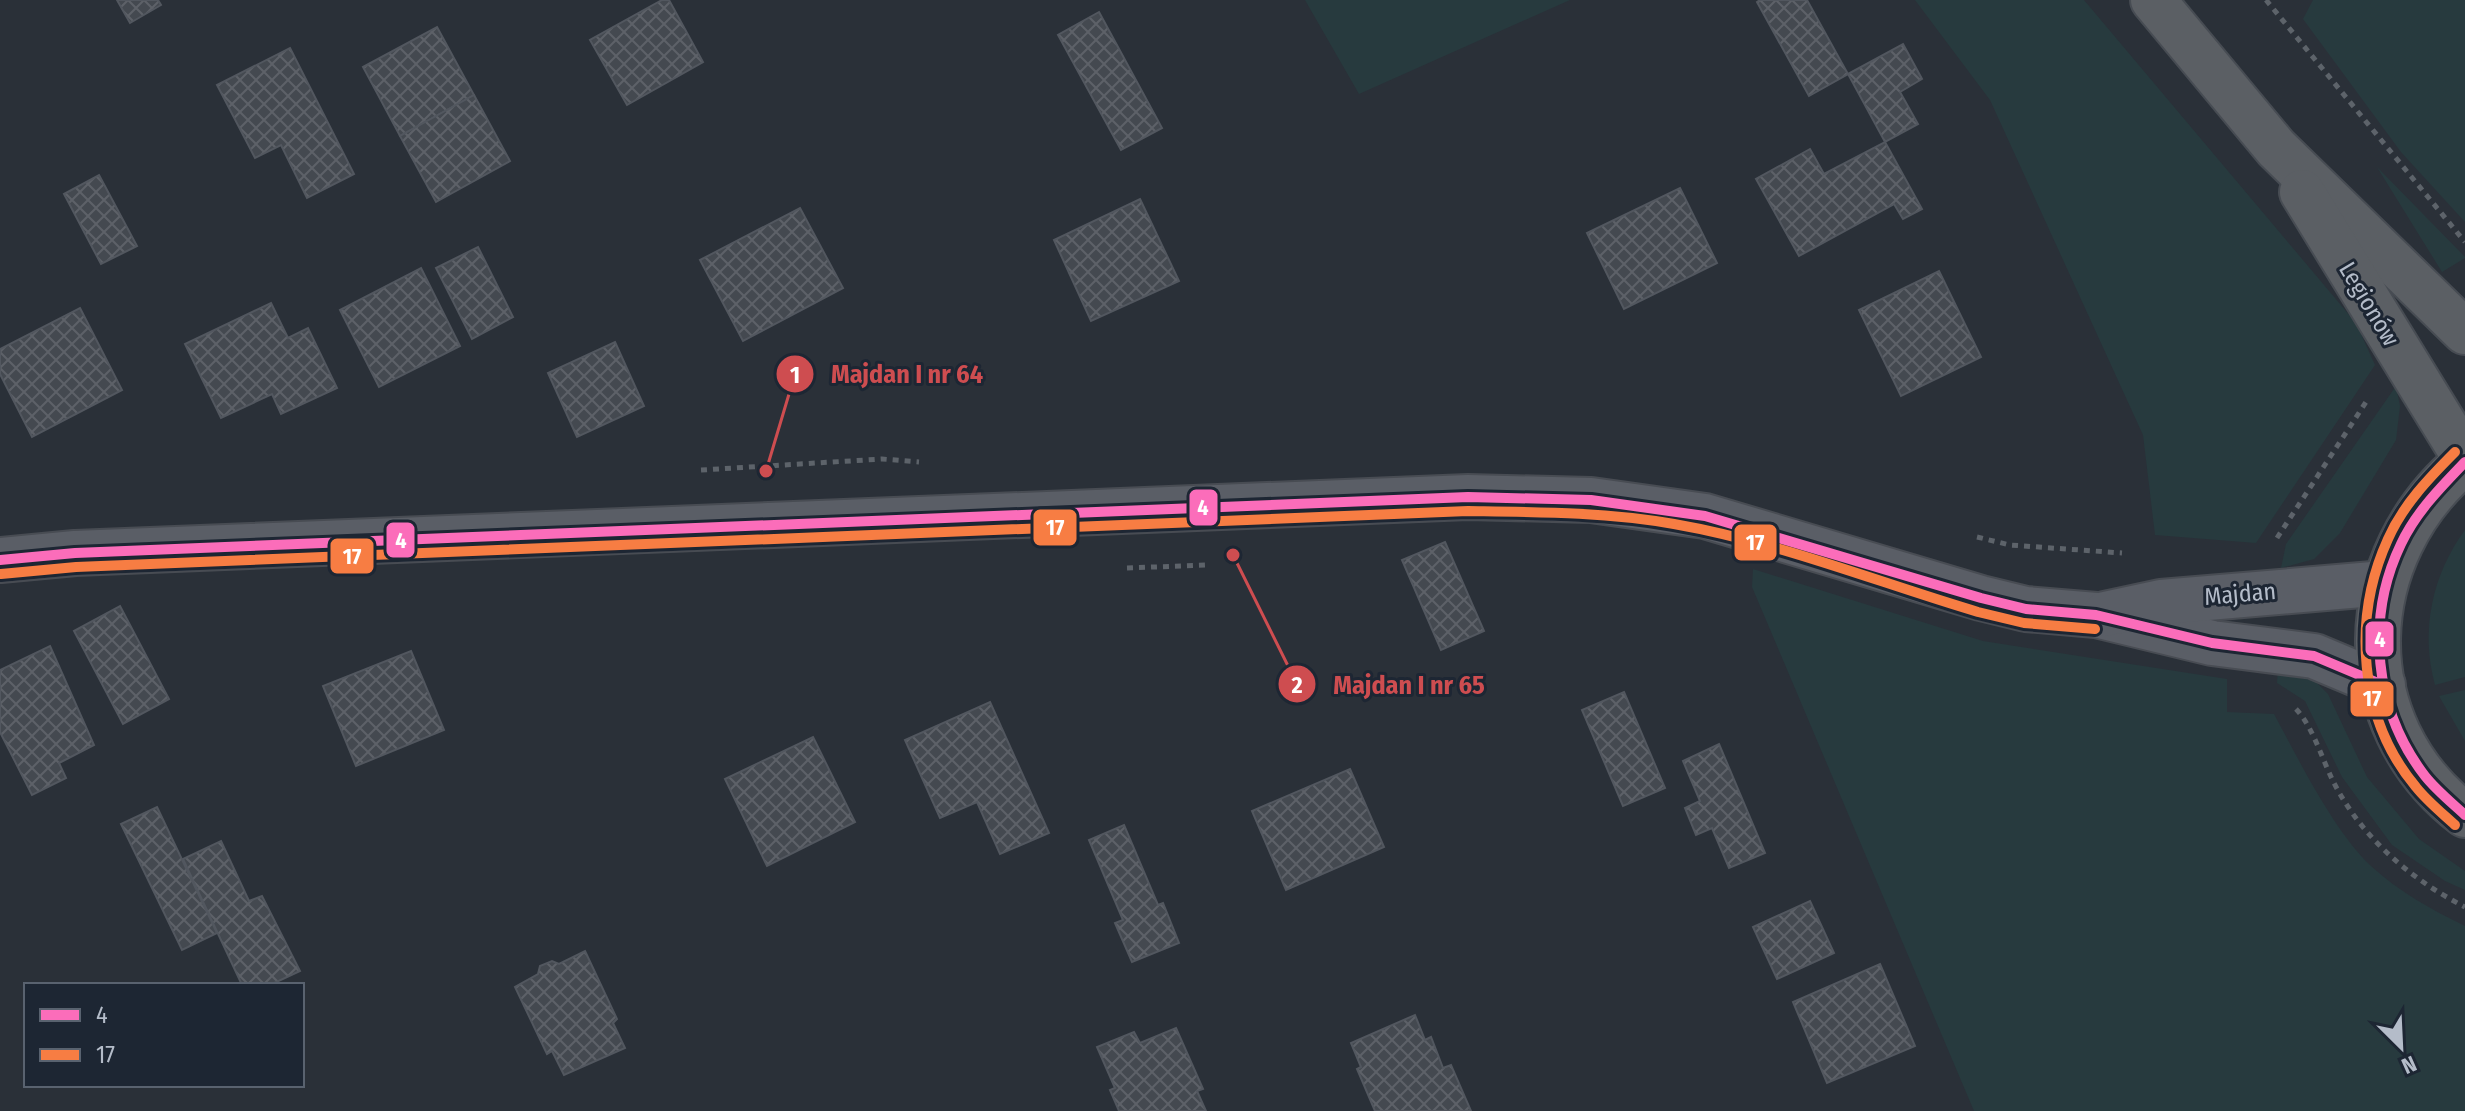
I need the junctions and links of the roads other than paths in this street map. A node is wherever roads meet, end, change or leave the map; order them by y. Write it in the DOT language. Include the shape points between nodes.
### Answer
graph roads {
  1 [pos="2153,0"];
  2 [pos="2276,148"];
  3 [pos="2465,332"];
  4 [pos="2465,460"];
  5 [pos="0,560"];
  6 [pos="2385,583"];
  7 [pos="2096,615"];
  8 [pos="2383,685"];
  9 [pos="2465,815"];
  1 -- 2 [label="highway, Legionów"];
  2 -- 3 [label="highway, Legionów"];
  2 -- 4 [label="highway, Legionów"];
  4 -- 6 [label="highway" via="2415,515"];
  5 -- 7 [label="street, Majdan" via="607,530 1532,498 1615,502 1705,516 1981,598 2026,609"];
  6 -- 7 [label="street, Majdan" via="2175,600"];
  6 -- 8 [label="highway" via="2378,634"];
  7 -- 8 [label="street, Majdan" via="2188,639 2314,656"];
  8 -- 9 [label="highway" via="2396,727 2417,765"];
}
